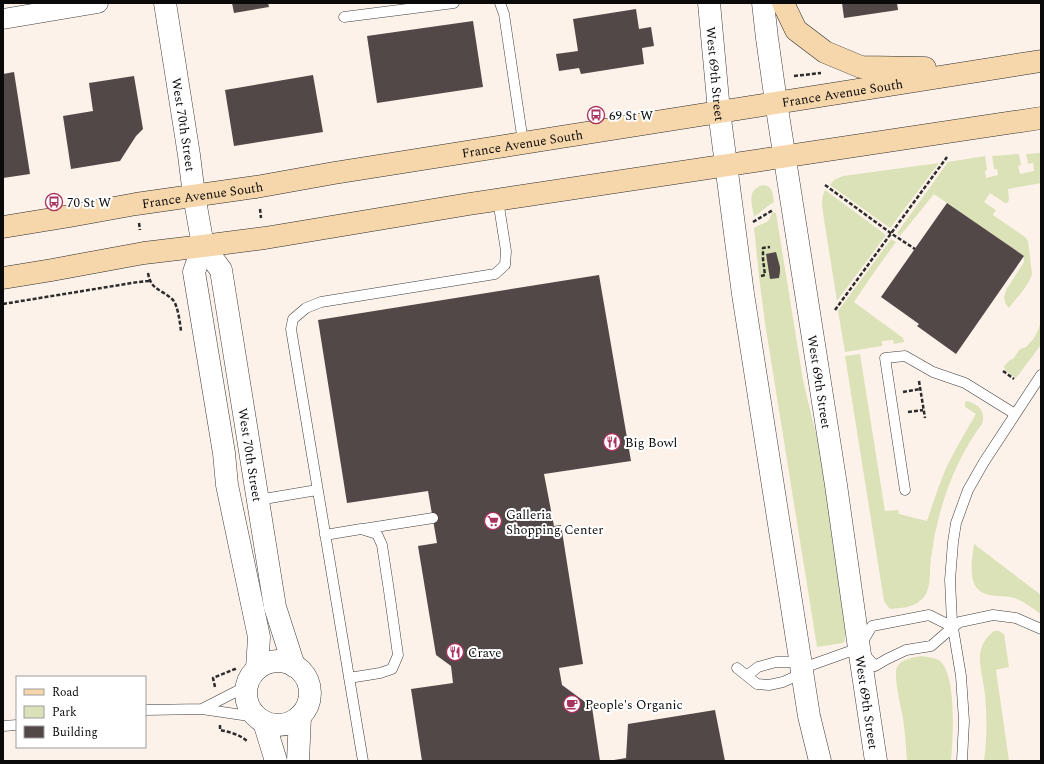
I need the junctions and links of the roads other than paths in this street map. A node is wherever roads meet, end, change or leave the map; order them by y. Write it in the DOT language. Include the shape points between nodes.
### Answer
graph roads {
  1 [pos="98,3"];
  2 [pos="166,3"];
  3 [pos="454,3"];
  4 [pos="500,3"];
  5 [pos="709,3"];
  6 [pos="763,3"];
  7 [pos="783,3"];
  8 [pos="344,17"];
  9 [pos="3,19"];
  10 [pos="1041,61"];
  11 [pos="984,69"];
  12 [pos="776,102"];
  13 [pos="719,111"];
  14 [pos="1041,118"];
  15 [pos="523,142"];
  16 [pos="784,157"];
  17 [pos="727,165"];
  18 [pos="194,195"];
  19 [pos="498,200"];
  20 [pos="3,227"];
  21 [pos="203,246"];
  22 [pos="3,278"];
  23 [pos="1041,375"];
  24 [pos="1015,414"];
  25 [pos="317,490"];
  26 [pos="905,490"];
  27 [pos="258,500"];
  28 [pos="433,518"];
  29 [pos="361,530"];
  30 [pos="325,535"];
  31 [pos="953,627"];
  32 [pos="1041,629"];
  33 [pos="859,648"];
  34 [pos="294,666"];
  35 [pos="737,668"];
  36 [pos="802,668"];
  37 [pos="748,675"];
  38 [pos="252,678"];
  39 [pos="349,678"];
  40 [pos="202,709"];
  41 [pos="146,710"];
  42 [pos="300,716"];
  43 [pos="260,719"];
  44 [pos="16,725"];
  45 [pos="3,726"];
  46 [pos="276,761"];
  47 [pos="298,761"];
  48 [pos="363,761"];
  49 [pos="820,761"];
  50 [pos="876,761"];
  51 [pos="962,761"];
  1 -- 9 [label="street"];
  2 -- 18 [label="street, West 70th Street"];
  3 -- 8 [label="lane"];
  4 -- 15 [label="lane" via="504,14"];
  5 -- 13 [label="street, West 69th Street"];
  6 -- 12 [label="street, West 69th Street"];
  7 -- 11 [label="main road" via="796,30 825,52 861,67"];
  10 -- 11 [label="main road, France Avenue South"];
  11 -- 12 [label="main road, France Avenue South"];
  12 -- 13 [label="main road, France Avenue South"];
  12 -- 16 [label="street, West 69th Street"];
  13 -- 15 [label="main road, France Avenue South"];
  13 -- 17 [label="street, West 69th Street"];
  14 -- 16 [label="main road"];
  15 -- 18 [label="main road, France Avenue South"];
  16 -- 17 [label="main road"];
  16 -- 33 [label="street, West 69th Street"];
  17 -- 19 [label="main road"];
  17 -- 36 [label="street, West 69th Street" via="743,294"];
  18 -- 20 [label="main road, France Avenue South"];
  18 -- 21 [label="street, West 70th Street"];
  19 -- 21 [label="main road"];
  19 -- 25 [label="lane" via="506,251 505,265 495,274 321,302 306,308 293,319 291,329"];
  21 -- 22 [label="main road" via="144,253"];
  21 -- 27 [label="street, West 70th Street" via="221,270"];
  21 -- 38 [label="street, West 70th Street" via="194,272 228,485 259,637"];
  23 -- 24 [label="lane"];
  24 -- 26 [label="lane" via="965,383 934,372 905,356 885,358"];
  24 -- 31 [label="lane" via="968,490 957,520 950,580"];
  25 -- 27 [label="lane"];
  25 -- 30 [label="lane"];
  27 -- 34 [label="street, West 70th Street" via="275,607"];
  28 -- 29 [label="lane"];
  29 -- 30 [label="lane"];
  29 -- 39 [label="lane" via="377,534 382,545 398,655 392,669"];
  30 -- 39 [label="lane"];
  31 -- 32 [label="lane" via="960,622 993,615 1016,618"];
  31 -- 33 [label="lane" via="929,615 872,626"];
  31 -- 33 [label="lane" via="931,646 906,650 875,666"];
  31 -- 51 [label="lane" via="961,676 964,721"];
  33 -- 36 [label="lane"];
  33 -- 50 [label="street, West 69th Street"];
  34 -- 38 [label="street" via="275,661 265,664"];
  34 -- 42 [label="street" via="302,672 310,690 306,709"];
  35 -- 37 [label="lane"];
  36 -- 37 [label="lane" via="792,662 776,662 758,667"];
  36 -- 37 [label="lane" via="794,677 769,685 757,684"];
  36 -- 49 [label="street, West 69th Street"];
  38 -- 40 [label="lane"];
  38 -- 43 [label="street" via="246,697 250,708"];
  39 -- 48 [label="lane"];
  40 -- 41 [label="lane"];
  40 -- 43 [label="lane"];
  42 -- 43 [label="street" via="283,725 273,725"];
  42 -- 47 [label="street"];
  43 -- 46 [label="street"];
  44 -- 45 [label="lane"];
}
